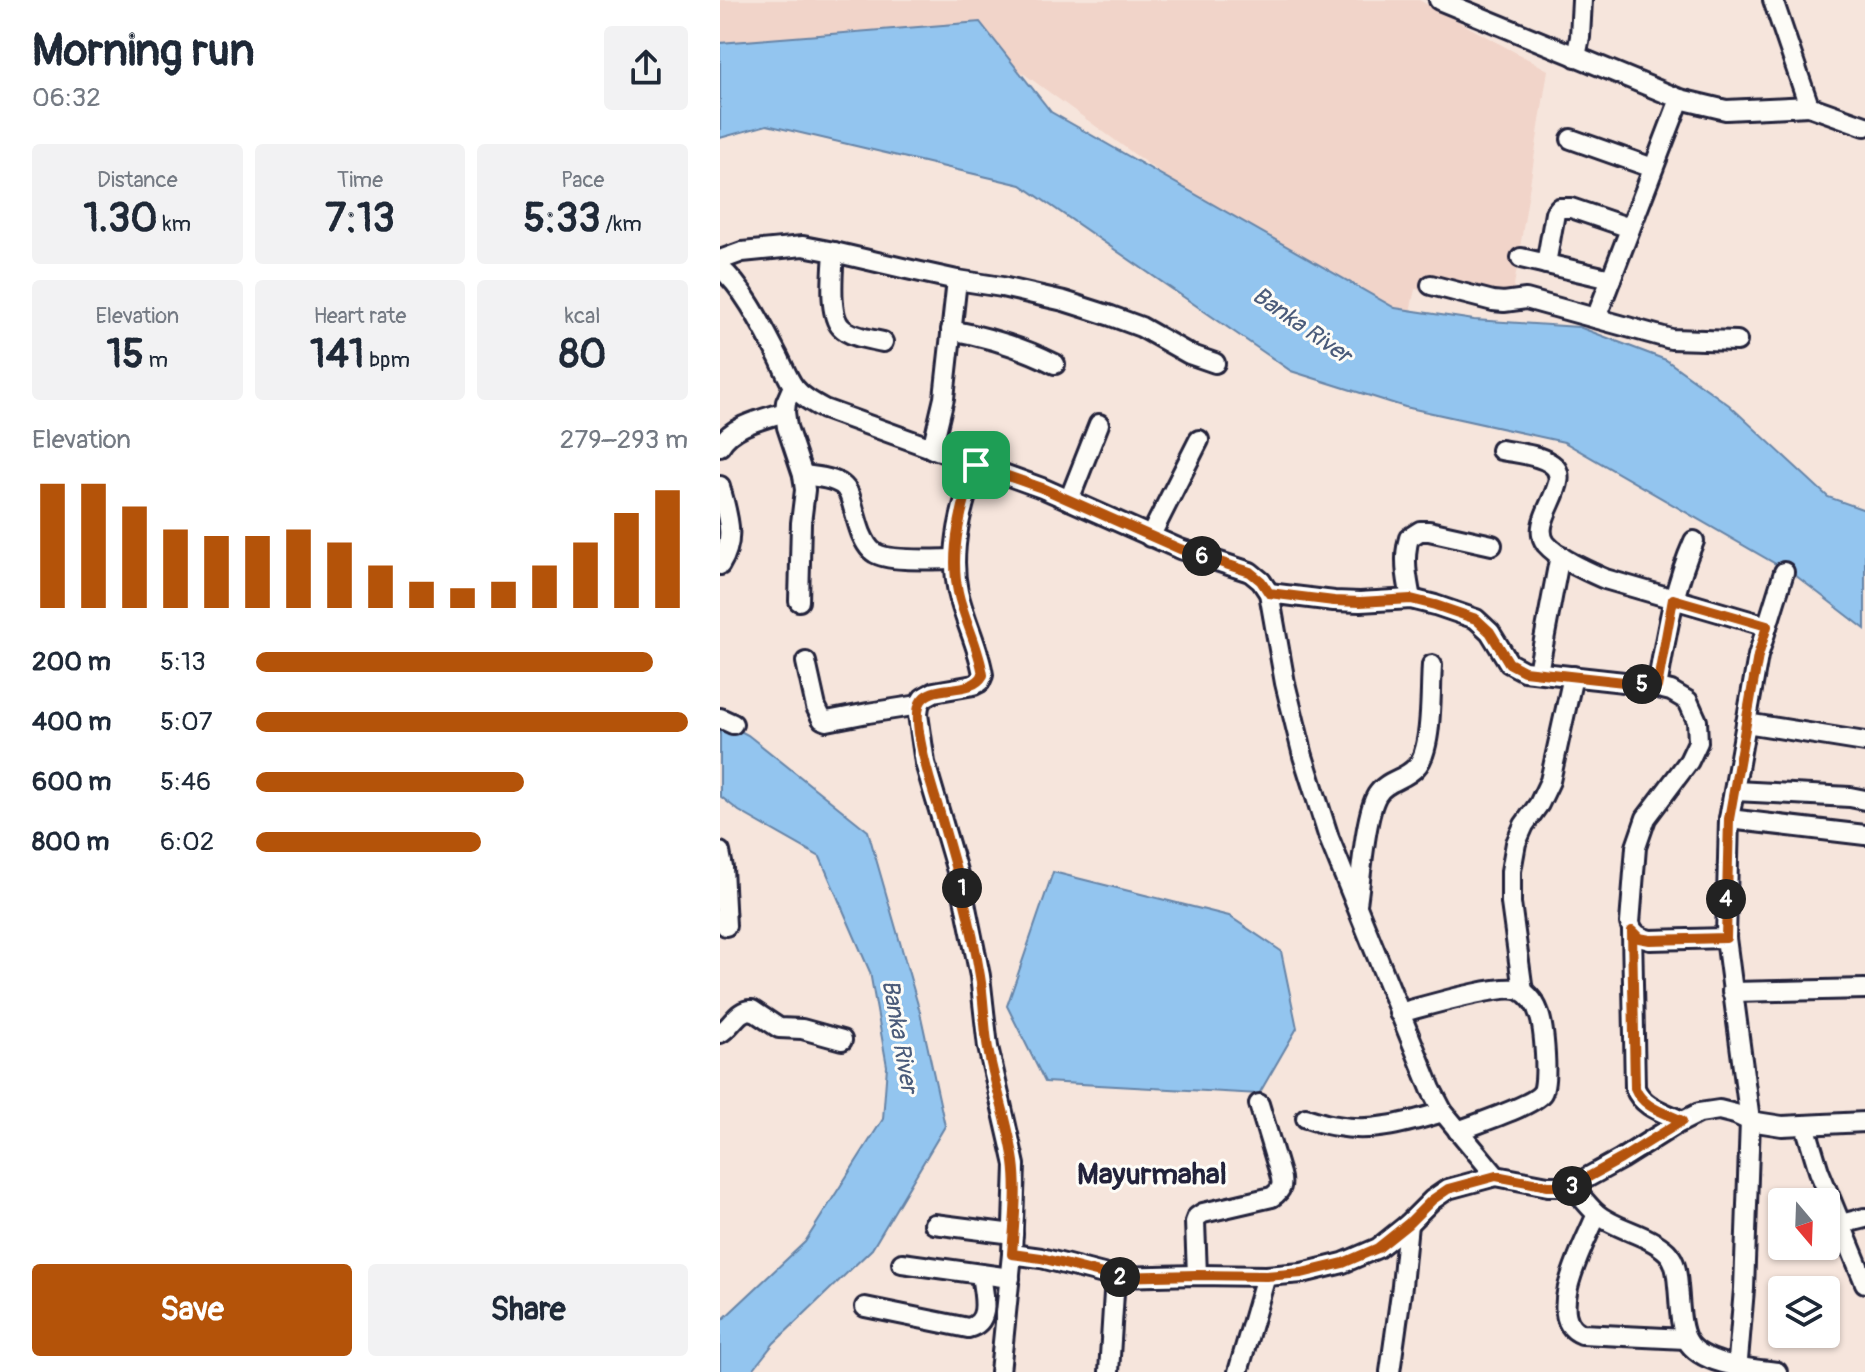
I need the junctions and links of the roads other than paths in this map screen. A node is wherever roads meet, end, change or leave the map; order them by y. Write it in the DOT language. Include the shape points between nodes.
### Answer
graph roads {
  1 [pos="1439,0"];
  2 [pos="1582,0"];
  3 [pos="1773,0"];
  4 [pos="1576,57"];
  5 [pos="1680,99"];
  6 [pos="1809,106"];
  7 [pos="1865,126"];
  8 [pos="1571,139"];
  9 [pos="1653,168"];
  10 [pos="1630,228"];
  11 [pos="834,252"];
  12 [pos="1521,258"];
  13 [pos="720,260"];
  14 [pos="1546,264"];
  15 [pos="720,268"];
  16 [pos="1611,279"];
  17 [pos="957,280"];
  18 [pos="1431,285"];
  19 [pos="1596,318"];
  20 [pos="951,330"];
  21 [pos="1737,341"];
  22 [pos="883,342"];
  23 [pos="1215,363"];
  24 [pos="1055,364"];
  25 [pos="793,386"];
  26 [pos="785,412"];
  27 [pos="1099,424"];
  28 [pos="1199,440"];
  29 [pos="721,442"];
  30 [pos="932,449"];
  31 [pos="1501,450"];
  32 [pos="976,465"];
  33 [pos="803,475"];
  34 [pos="720,486"];
  35 [pos="1069,500"];
  36 [pos="1150,537"];
  37 [pos="1694,541"];
  38 [pos="1492,545"];
  39 [pos="1560,555"];
  40 [pos="955,559"];
  41 [pos="720,565"];
  42 [pos="1784,572"];
  43 [pos="1269,593"];
  44 [pos="1411,599"];
  45 [pos="1673,599"];
  46 [pos="799,601"];
  47 [pos="1767,626"];
  48 [pos="806,662"];
  49 [pos="1432,665"];
  50 [pos="1538,672"];
  51 [pos="1573,676"];
  52 [pos="1657,687"];
  53 [pos="919,705"];
  54 [pos="1746,723"];
  55 [pos="1865,742"];
  56 [pos="1735,791"];
  57 [pos="1865,800"];
  58 [pos="1729,819"];
  59 [pos="1865,835"];
  60 [pos="720,852"];
  61 [pos="1357,907"];
  62 [pos="726,926"];
  63 [pos="1632,931"];
  64 [pos="1726,938"];
  65 [pos="1865,989"];
  66 [pos="1523,991"];
  67 [pos="1732,992"];
  68 [pos="1399,1013"];
  69 [pos="720,1033"];
  70 [pos="842,1040"];
  71 [pos="1259,1104"];
  72 [pos="1443,1112"];
  73 [pos="1306,1118"];
  74 [pos="1682,1121"];
  75 [pos="1750,1121"];
  76 [pos="1865,1122"];
  77 [pos="1805,1125"];
  78 [pos="1458,1131"];
  79 [pos="1496,1176"];
  80 [pos="1572,1186"];
  81 [pos="1597,1214"];
  82 [pos="1865,1218"];
  83 [pos="934,1224"];
  84 [pos="1408,1224"];
  85 [pos="1841,1224"];
  86 [pos="1013,1234"];
  87 [pos="1012,1254"];
  88 [pos="902,1263"];
  89 [pos="981,1274"];
  90 [pos="1197,1275"];
  91 [pos="1266,1276"];
  92 [pos="1115,1277"];
  93 [pos="1010,1278"];
  94 [pos="1865,1283"];
  95 [pos="865,1307"];
  96 [pos="1686,1339"];
  97 [pos="1737,1369"];
  98 [pos="1000,1372"];
  99 [pos="1109,1372"];
  100 [pos="1238,1372"];
  101 [pos="1390,1372"];
  102 [pos="1777,1372"];
  1 -- 4 [label="street"];
  2 -- 4 [label="street"];
  3 -- 6 [label="street"];
  4 -- 5 [label="street"];
  5 -- 6 [label="street" via="1726,110"];
  5 -- 9 [label="street"];
  6 -- 7 [label="street"];
  8 -- 9 [label="street"];
  9 -- 10 [label="street"];
  10 -- 14 [label="street" via="1559,208"];
  10 -- 16 [label="street"];
  11 -- 13 [label="street" via="803,246 742,252"];
  11 -- 17 [label="street"];
  11 -- 22 [label="street" via="838,322 852,334"];
  12 -- 14 [label="street"];
  14 -- 16 [label="street"];
  15 -- 25 [label="street" via="765,330"];
  16 -- 19 [label="street"];
  17 -- 20 [label="street"];
  17 -- 23 [label="street" via="1111,316"];
  18 -- 19 [label="street" via="1493,301 1526,299"];
  19 -- 21 [label="street" via="1671,339"];
  20 -- 24 [label="street" via="1012,345"];
  20 -- 30 [label="street"];
  25 -- 26 [label="street"];
  25 -- 30 [label="street" via="824,409"];
  26 -- 29 [label="street" via="749,424"];
  26 -- 33 [label="street"];
  27 -- 35 [label="street"];
  28 -- 36 [label="street"];
  30 -- 32 [label="street"];
  31 -- 39 [label="street" via="1545,460 1559,472 1541,532 1544,542"];
  32 -- 35 [label="street"];
  32 -- 40 [label="street" via="965,495"];
  33 -- 40 [label="street" via="845,486 874,553"];
  33 -- 46 [label="street"];
  34 -- 41 [label="street" via="730,540"];
  35 -- 36 [label="street"];
  36 -- 43 [label="street" via="1250,572"];
  37 -- 45 [label="street"];
  38 -- 44 [label="street" via="1429,531 1409,538 1406,570"];
  39 -- 45 [label="street" via="1605,579"];
  39 -- 50 [label="street"];
  40 -- 53 [label="street" via="958,590 983,675 974,685 934,692"];
  42 -- 47 [label="street"];
  43 -- 44 [label="street" via="1334,601"];
  43 -- 61 [label="street" via="1303,756"];
  44 -- 50 [label="street" via="1476,619 1509,663"];
  45 -- 47 [label="street"];
  45 -- 52 [label="street"];
  47 -- 54 [label="street"];
  48 -- 53 [label="street" via="816,707 827,721"];
  49 -- 61 [label="street" via="1424,755 1416,768 1375,797"];
  50 -- 51 [label="street"];
  51 -- 52 [label="street"];
  51 -- 66 [label="street" via="1550,781 1516,843 1511,871"];
  52 -- 63 [label="street" via="1688,701 1697,721 1698,742 1646,818 1636,847"];
  53 -- 86 [label="street" via="925,763 962,888 988,1047 1015,1165"];
  54 -- 55 [label="street"];
  54 -- 56 [label="street"];
  56 -- 57 [label="street"];
  56 -- 58 [label="street"];
  58 -- 59 [label="street"];
  58 -- 64 [label="street"];
  60 -- 62 [label="street"];
  61 -- 68 [label="street"];
  63 -- 64 [label="street" via="1650,940"];
  63 -- 74 [label="street" via="1635,1088 1645,1105"];
  64 -- 67 [label="street"];
  65 -- 67 [label="street"];
  66 -- 68 [label="street" via="1494,990"];
  66 -- 78 [label="street" via="1539,1013 1547,1080 1542,1093"];
  67 -- 75 [label="street"];
  68 -- 72 [label="street"];
  69 -- 70 [label="street" via="747,1009 779,1028"];
  71 -- 90 [label="street" via="1283,1184 1272,1197 1197,1217"];
  72 -- 73 [label="street" via="1355,1128"];
  72 -- 78 [label="street"];
  74 -- 75 [label="street" via="1719,1110"];
  74 -- 80 [label="street"];
  75 -- 77 [label="street"];
  75 -- 97 [label="street"];
  76 -- 77 [label="street"];
  77 -- 85 [label="street"];
  78 -- 79 [label="street"];
  79 -- 80 [label="street"];
  79 -- 84 [label="street" via="1448,1189"];
  80 -- 81 [label="street"];
  81 -- 96 [label="street" via="1656,1244 1673,1260"];
  81 -- 96 [label="street" via="1565,1297 1568,1324 1582,1334"];
  82 -- 85 [label="street"];
  83 -- 86 [label="street"];
  84 -- 91 [label="street" via="1378,1248 1343,1263"];
  84 -- 101 [label="street"];
  85 -- 94 [label="street"];
  86 -- 87 [label="street"];
  87 -- 92 [label="street"];
  87 -- 93 [label="street"];
  88 -- 89 [label="street"];
  89 -- 93 [label="street"];
  89 -- 95 [label="street" via="985,1313 976,1326"];
  90 -- 91 [label="street"];
  90 -- 92 [label="street"];
  91 -- 100 [label="street"];
  92 -- 99 [label="street"];
  93 -- 98 [label="street"];
  96 -- 97 [label="street" via="1703,1356"];
  97 -- 102 [label="street"];
}
